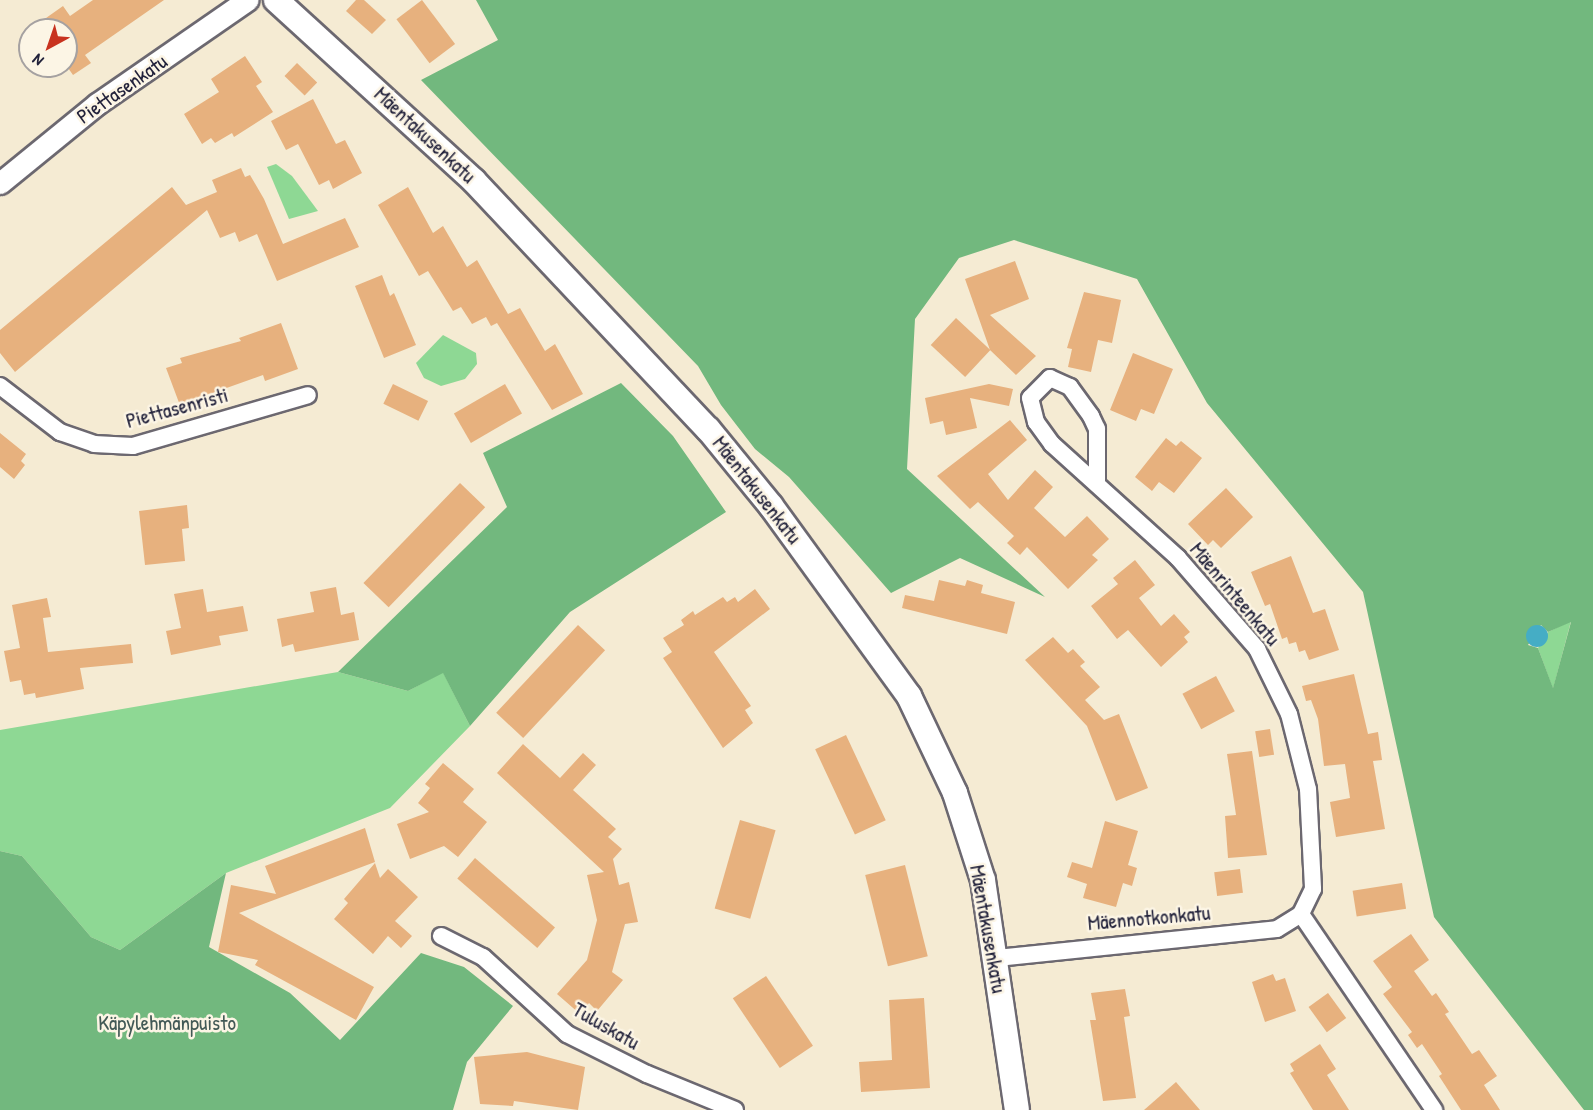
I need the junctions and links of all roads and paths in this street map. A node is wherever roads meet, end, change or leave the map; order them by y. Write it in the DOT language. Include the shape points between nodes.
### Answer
graph roads {
  1 [pos="248,0"];
  2 [pos="276,0"];
  3 [pos="0,183"];
  4 [pos="0,387"];
  5 [pos="308,395"];
  6 [pos="1097,483"];
  7 [pos="1301,914"];
  8 [pos="441,936"];
  9 [pos="997,958"];
  10 [pos="735,1110"];
  11 [pos="1017,1110"];
  12 [pos="1434,1110"];
  1 -- 3 [label="street, Piettasenkatu" via="98,105"];
  2 -- 9 [label="main road, Mäentakusenkatu" via="474,181 708,429 771,506 909,696 966,826 983,880"];
  4 -- 5 [label="street, Piettasenristi" via="48,426 94,444 133,446"];
  6 -- 6 [label="street, Mäenrinteenkatu" via="1052,444 1036,422 1030,398 1050,378 1070,387 1094,422"];
  6 -- 7 [label="street, Mäenrinteenkatu" via="1178,558 1257,649 1289,714 1308,789 1313,849 1313,889"];
  7 -- 9 [label="street, Mäennotkonkatu" via="1277,929"];
  7 -- 12 [label="street"];
  8 -- 10 [label="street, Tuluskatu" via="483,957 567,1034 647,1074"];
  9 -- 11 [label="main road, Mäentakusenkatu"];
}
